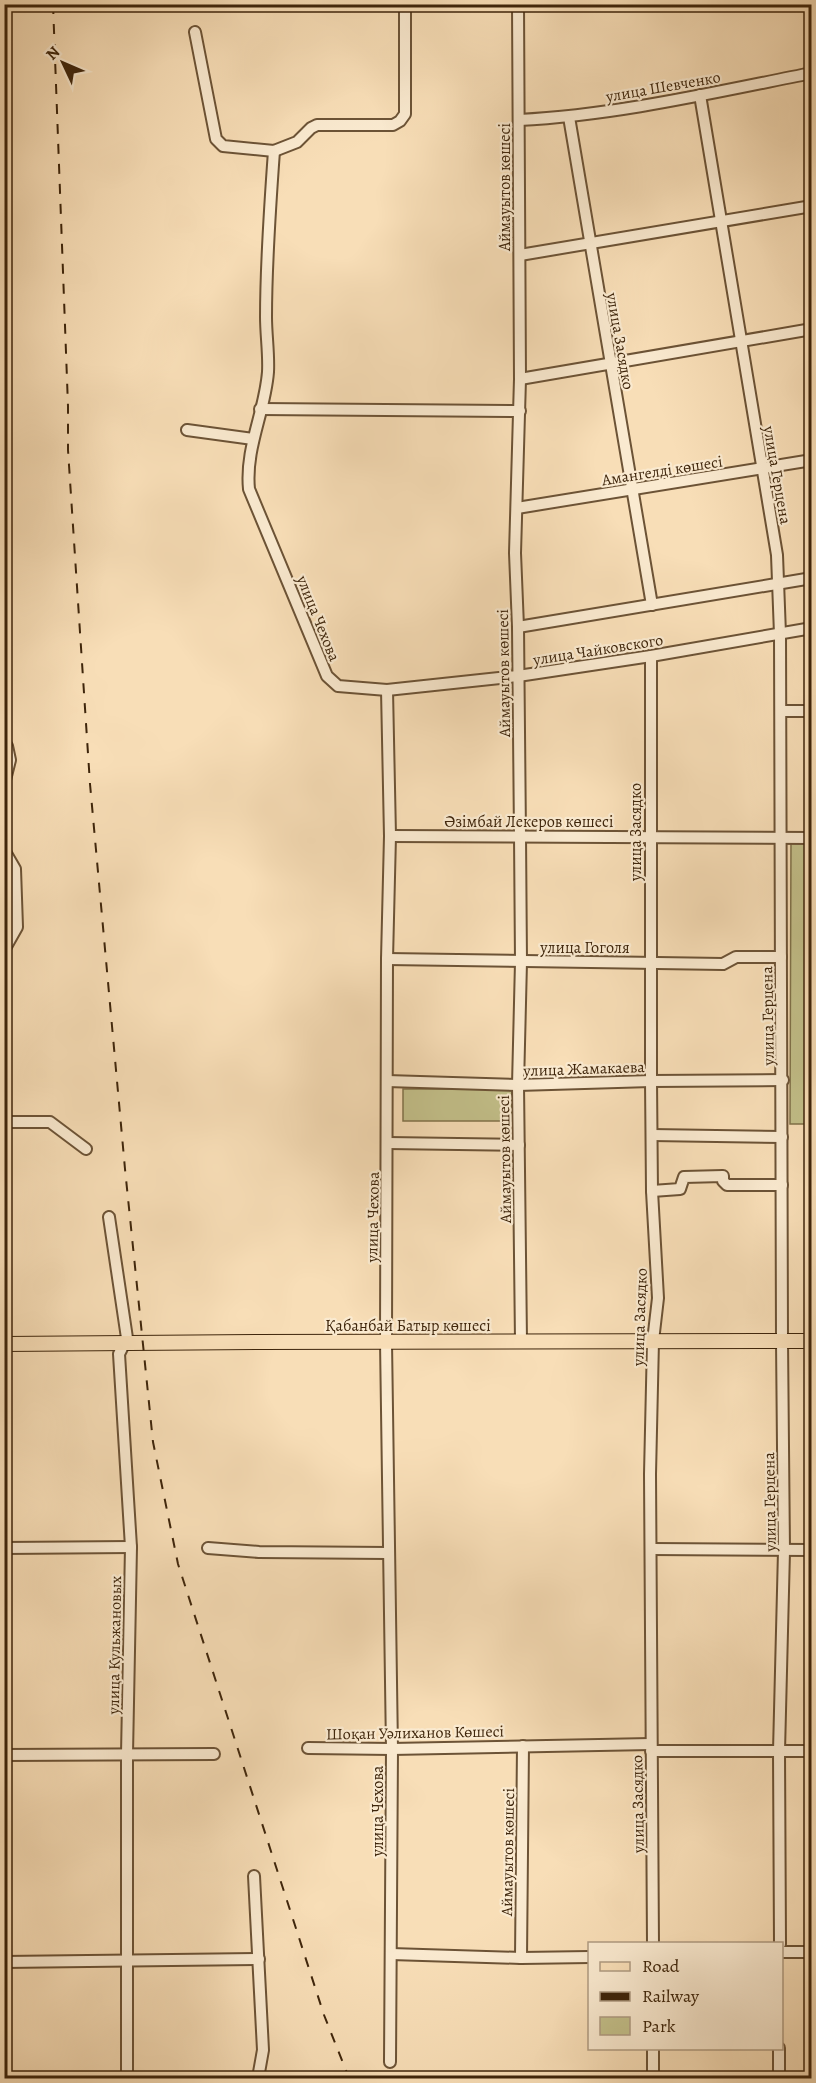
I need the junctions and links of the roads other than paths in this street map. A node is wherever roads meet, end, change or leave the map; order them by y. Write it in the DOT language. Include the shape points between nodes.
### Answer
graph roads {
  1 [pos="405,4"];
  2 [pos="518,4"];
  3 [pos="195,32"];
  4 [pos="812,73"];
  5 [pos="700,95"];
  6 [pos="569,117"];
  7 [pos="519,120"];
  8 [pos="274,151"];
  9 [pos="812,206"];
  10 [pos="720,221"];
  11 [pos="590,243"];
  12 [pos="520,255"];
  13 [pos="812,329"];
  14 [pos="741,342"];
  15 [pos="610,365"];
  16 [pos="520,379"];
  17 [pos="260,409"];
  18 [pos="520,411"];
  19 [pos="186,430"];
  20 [pos="253,439"];
  21 [pos="812,460"];
  22 [pos="762,468"];
  23 [pos="632,490"];
  24 [pos="517,508"];
  25 [pos="812,578"];
  26 [pos="778,584"];
  27 [pos="652,605"];
  28 [pos="518,627"];
  29 [pos="812,628"];
  30 [pos="780,633"];
  31 [pos="651,656"];
  32 [pos="518,676"];
  33 [pos="387,690"];
  34 [pos="781,711"];
  35 [pos="812,711"];
  36 [pos="7,746"];
  37 [pos="4,784"];
  38 [pos="390,836"];
  39 [pos="520,836"];
  40 [pos="650,837"];
  41 [pos="812,838"];
  42 [pos="782,839"];
  43 [pos="4,850"];
  44 [pos="4,950"];
  45 [pos="781,957"];
  46 [pos="387,959"];
  47 [pos="520,962"];
  48 [pos="650,963"];
  49 [pos="783,1080"];
  50 [pos="387,1081"];
  51 [pos="651,1081"];
  52 [pos="518,1086"];
  53 [pos="4,1122"];
  54 [pos="652,1135"];
  55 [pos="782,1137"];
  56 [pos="388,1143"];
  57 [pos="519,1145"];
  58 [pos="86,1149"];
  59 [pos="782,1185"];
  60 [pos="652,1191"];
  61 [pos="109,1217"];
  62 [pos="521,1341"];
  63 [pos="653,1341"];
  64 [pos="782,1341"];
  65 [pos="812,1341"];
  66 [pos="386,1342"];
  67 [pos="125,1343"];
  68 [pos="4,1344"];
  69 [pos="131,1547"];
  70 [pos="4,1548"];
  71 [pos="208,1548"];
  72 [pos="651,1549"];
  73 [pos="812,1550"];
  74 [pos="784,1551"];
  75 [pos="388,1553"];
  76 [pos="523,1746"];
  77 [pos="651,1747"];
  78 [pos="308,1748"];
  79 [pos="392,1749"];
  80 [pos="779,1751"];
  81 [pos="812,1751"];
  82 [pos="127,1754"];
  83 [pos="214,1754"];
  84 [pos="4,1755"];
  85 [pos="254,1876"];
  86 [pos="653,1942"];
  87 [pos="780,1942"];
  88 [pos="783,1952"];
  89 [pos="812,1952"];
  90 [pos="391,1954"];
  91 [pos="588,1957"];
  92 [pos="521,1958"];
  93 [pos="259,1959"];
  94 [pos="126,1960"];
  95 [pos="4,1962"];
  96 [pos="653,2050"];
  97 [pos="779,2050"];
  98 [pos="390,2062"];
  99 [pos="127,2079"];
  100 [pos="258,2079"];
  101 [pos="653,2079"];
  102 [pos="779,2079"];
  1 -- 8 [label="street" via="405,114 400,121 393,125 317,125 297,142"];
  2 -- 7 [label="street, Аймауытов көшесі"];
  3 -- 8 [label="street" via="216,139 223,146"];
  4 -- 5 [label="street, улица Шевченко"];
  5 -- 6 [label="street, улица Шевченко"];
  5 -- 10 [label="street, улица Герцена"];
  6 -- 7 [label="street, улица Шевченко"];
  6 -- 11 [label="street, улица Засядко"];
  7 -- 12 [label="street, Аймауытов көшесі"];
  8 -- 17 [label="street, улица Чехова" via="267,295 268,372"];
  9 -- 10 [label="street"];
  10 -- 11 [label="street"];
  10 -- 14 [label="street, улица Герцена"];
  11 -- 12 [label="street"];
  11 -- 15 [label="street, улица Засядко"];
  12 -- 16 [label="street, Аймауытов көшесі"];
  13 -- 14 [label="street"];
  14 -- 15 [label="street"];
  14 -- 22 [label="street, улица Герцена"];
  15 -- 16 [label="street"];
  15 -- 23 [label="street, улица Засядко"];
  16 -- 18 [label="street, Аймауытов көшесі"];
  17 -- 18 [label="street"];
  17 -- 20 [label="street, улица Чехова"];
  18 -- 24 [label="street, Аймауытов көшесі"];
  19 -- 20 [label="street"];
  20 -- 33 [label="street, улица Чехова" via="247,473 249,489 327,676 338,686"];
  21 -- 22 [label="street, Амангелді көшесі"];
  22 -- 23 [label="street, Амангелді көшесі"];
  22 -- 26 [label="street, улица Герцена"];
  23 -- 24 [label="street, Амангелді көшесі"];
  23 -- 27 [label="street, улица Засядко"];
  24 -- 28 [label="street, Аймауытов көшесі"];
  25 -- 26 [label="street"];
  26 -- 27 [label="street"];
  26 -- 30 [label="street, улица Герцена"];
  27 -- 28 [label="street"];
  28 -- 32 [label="street, Аймауытов көшесі"];
  29 -- 30 [label="street, улица Чайковского"];
  30 -- 31 [label="street, улица Чайковского"];
  30 -- 34 [label="street, улица Герцена"];
  31 -- 32 [label="street, улица Чайковского"];
  31 -- 40 [label="street, улица Засядко"];
  32 -- 33 [label="street, улица Чайковского"];
  32 -- 39 [label="street, Аймауытов көшесі"];
  33 -- 38 [label="street, улица Чехова"];
  34 -- 35 [label="street"];
  34 -- 42 [label="street, улица Герцена"];
  36 -- 37 [label="street" via="10,760"];
  38 -- 39 [label="street, Әзімбай Лекеров көшесі"];
  38 -- 46 [label="street, улица Чехова"];
  39 -- 40 [label="street, Әзімбай Лекеров көшесі"];
  39 -- 47 [label="street, Аймауытов көшесі"];
  40 -- 42 [label="street, Әзімбай Лекеров көшесі"];
  40 -- 48 [label="street, улица Засядко"];
  41 -- 42 [label="street, Әзімбай Лекеров көшесі"];
  42 -- 45 [label="street, улица Герцена"];
  43 -- 44 [label="street" via="15,869 17,910 17,927"];
  45 -- 48 [label="street, улица Гоголя" via="735,957 723,964"];
  45 -- 49 [label="street, улица Герцена"];
  46 -- 47 [label="street, улица Гоголя"];
  46 -- 50 [label="street, улица Чехова"];
  47 -- 48 [label="street, улица Гоголя"];
  47 -- 52 [label="street, Аймауытов көшесі"];
  48 -- 51 [label="street, улица Засядко"];
  49 -- 51 [label="street, улица Жамакаева"];
  49 -- 55 [label="street, улица Герцена"];
  50 -- 52 [label="street, улица Жамакаева"];
  50 -- 56 [label="street, улица Чехова"];
  51 -- 52 [label="street, улица Жамакаева"];
  51 -- 54 [label="street, улица Засядко"];
  52 -- 57 [label="street, Аймауытов көшесі"];
  53 -- 58 [label="street" via="50,1122"];
  54 -- 55 [label="street"];
  54 -- 60 [label="street, улица Засядко"];
  55 -- 59 [label="street, улица Герцена"];
  56 -- 57 [label="street"];
  56 -- 66 [label="street, улица Чехова"];
  57 -- 62 [label="street, Аймауытов көшесі"];
  59 -- 60 [label="street" via="727,1185 723,1176 684,1177 680,1189"];
  59 -- 64 [label="street, улица Герцена"];
  60 -- 63 [label="street, улица Засядко" via="658,1298"];
  61 -- 67 [label="street, улица Кульжановых"];
  62 -- 63 [label="main road, Қабанбай Батыр көшесі"];
  62 -- 66 [label="main road, Қабанбай Батыр көшесі"];
  63 -- 64 [label="main road, Қабанбай Батыр көшесі"];
  63 -- 72 [label="street, улица Засядко"];
  64 -- 65 [label="main road, Қабанбай Батыр көшесі"];
  64 -- 74 [label="street, улица Герцена"];
  66 -- 67 [label="main road, Қабанбай Батыр көшесі"];
  66 -- 75 [label="street, улица Чехова"];
  67 -- 68 [label="main road, Қабанбай Батыр көшесі"];
  67 -- 69 [label="street, улица Кульжановых" via="119,1354"];
  69 -- 70 [label="street"];
  69 -- 82 [label="street, улица Кульжановых"];
  71 -- 75 [label="street"];
  72 -- 74 [label="street"];
  72 -- 77 [label="street, улица Засядко"];
  73 -- 74 [label="street"];
  74 -- 80 [label="street, улица Герцена"];
  75 -- 79 [label="street, улица Чехова"];
  76 -- 77 [label="street, Шоқан Уәлиханов Көшесі"];
  76 -- 79 [label="street, Шоқан Уәлиханов Көшесі"];
  76 -- 92 [label="street, Аймауытов көшесі"];
  77 -- 80 [label="street"];
  77 -- 86 [label="street, улица Засядко"];
  78 -- 79 [label="street, Шоқан Уәлиханов Көшесі"];
  79 -- 90 [label="street, улица Чехова"];
  80 -- 81 [label="street"];
  80 -- 87 [label="street, улица Герцена"];
  82 -- 83 [label="street"];
  82 -- 84 [label="street"];
  82 -- 94 [label="street, улица Кульжановых"];
  85 -- 93 [label="street"];
  88 -- 89 [label="street"];
  90 -- 92 [label="street"];
  90 -- 98 [label="street, улица Чехова"];
  91 -- 92 [label="street"];
  93 -- 94 [label="street"];
  93 -- 100 [label="street" via="263,2050"];
  94 -- 95 [label="street"];
  94 -- 99 [label="street, улица Кульжановых"];
  96 -- 101 [label="street"];
  97 -- 102 [label="street"];
}
